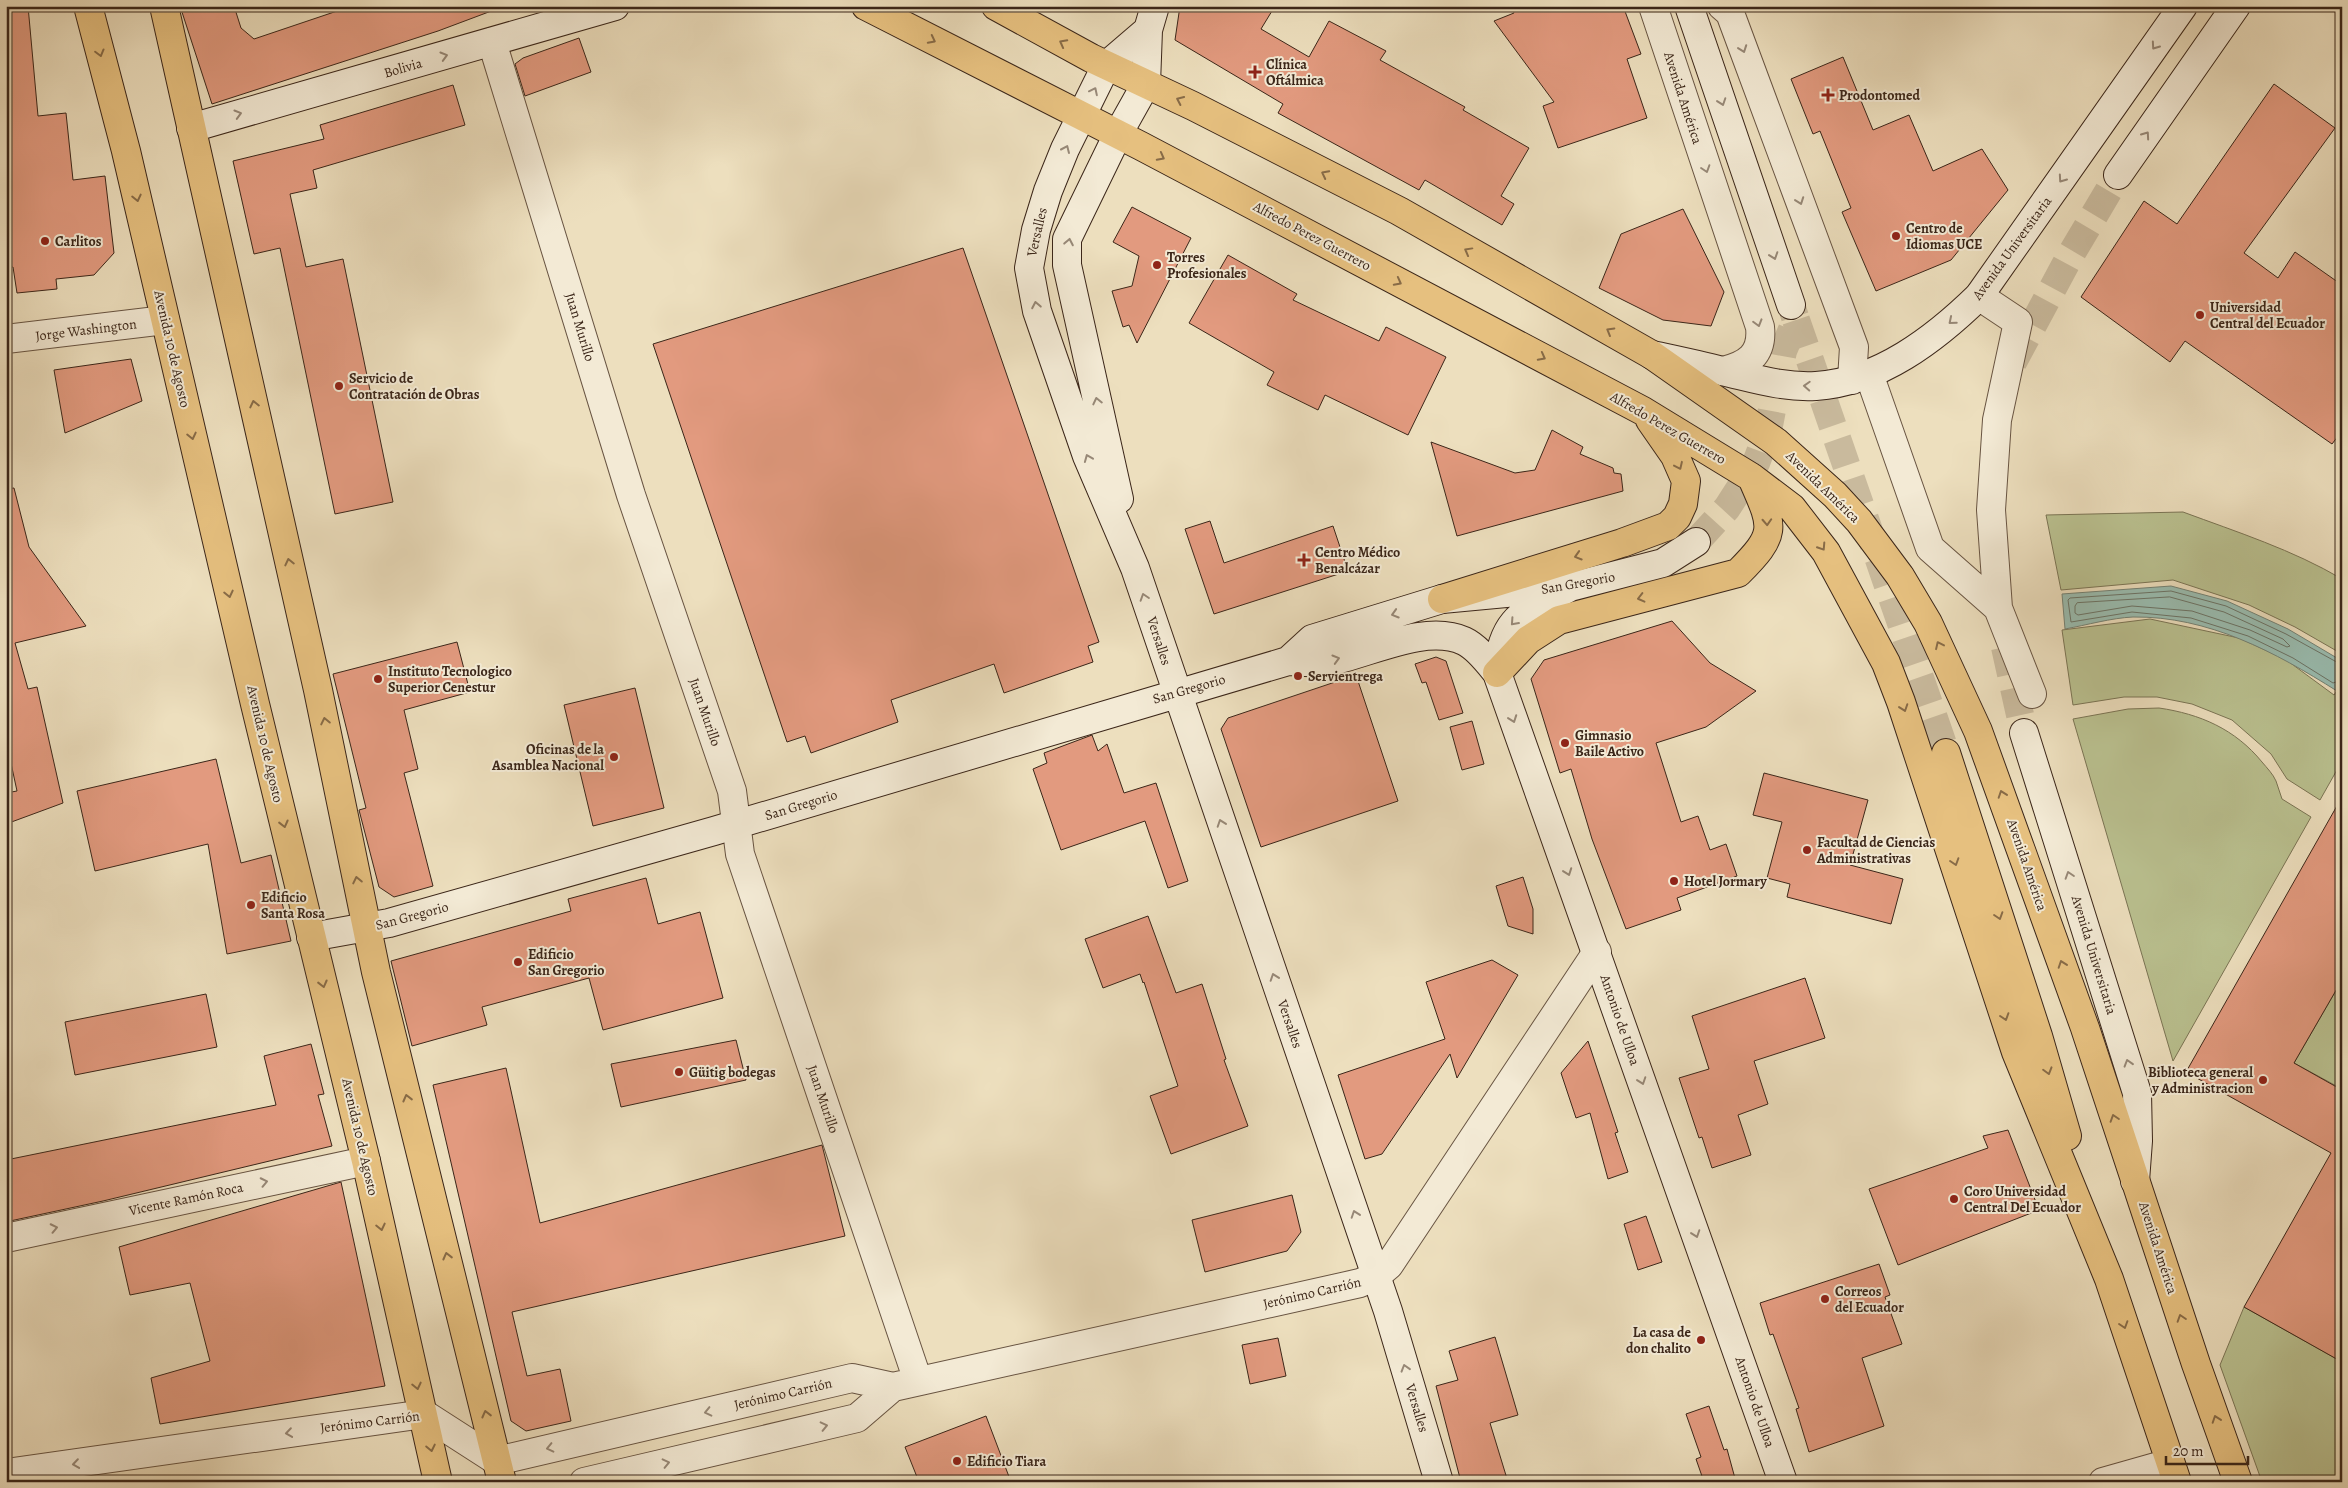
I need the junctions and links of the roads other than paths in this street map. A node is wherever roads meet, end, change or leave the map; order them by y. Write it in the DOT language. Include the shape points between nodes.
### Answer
graph roads {
  1 [pos="88,6"];
  2 [pos="164,6"];
  3 [pos="615,6"];
  4 [pos="866,6"];
  5 [pos="996,6"];
  6 [pos="1652,6"];
  7 [pos="1689,6"];
  8 [pos="1722,6"];
  9 [pos="2183,6"];
  10 [pos="2236,6"];
  11 [pos="1151,18"];
  12 [pos="492,42"];
  13 [pos="1106,66"];
  14 [pos="1146,84"];
  15 [pos="1081,117"];
  16 [pos="191,128"];
  17 [pos="1118,134"];
  18 [pos="2118,175"];
  19 [pos="1979,296"];
  20 [pos="1791,305"];
  21 [pos="166,320"];
  22 [pos="6,340"];
  23 [pos="1652,355"];
  24 [pos="1723,371"];
  25 [pos="1860,377"];
  26 [pos="1643,410"];
  27 [pos="1751,476"];
  28 [pos="1696,542"];
  29 [pos="1135,568"];
  30 [pos="1570,587"];
  31 [pos="1442,600"];
  32 [pos="1998,608"];
  33 [pos="1288,661"];
  34 [pos="1496,673"];
  35 [pos="1176,693"];
  36 [pos="2032,694"];
  37 [pos="2024,733"];
  38 [pos="1946,753"];
  39 [pos="736,825"];
  40 [pos="367,928"];
  41 [pos="311,937"];
  42 [pos="1597,952"];
  43 [pos="366,1161"];
  44 [pos="2135,1181"];
  45 [pos="6,1238"];
  46 [pos="1376,1276"];
  47 [pos="2109,1279"];
  48 [pos="905,1384"];
  49 [pos="424,1414"];
  50 [pos="105,1471"];
  51 [pos="500,1471"];
  52 [pos="2174,1472"];
  53 [pos="6,1473"];
  54 [pos="438,1482"];
  55 [pos="584,1482"];
  56 [pos="1439,1482"];
  57 [pos="1783,1482"];
  58 [pos="2103,1482"];
  59 [pos="2238,1482"];
  1 -- 21 [label="main road, Avenida 10 de Agosto, one-way"];
  2 -- 16 [label="main road"];
  3 -- 12 [label="street, Bolivia"];
  4 -- 15 [label="main road, Alfredo Perez Guerrero, one-way"];
  13 -- 5 [label="main road, one-way"];
  6 -- 24 [label="street, Avenida América, one-way" via="1760,327 1756,350 1749,361"];
  7 -- 20 [label="street, one-way"];
  8 -- 25 [label="street, one-way" via="1730,13 1854,347"];
  9 -- 19 [label="street, Avenida Universitaria, one-way"];
  18 -- 10 [label="street, one-way"];
  11 -- 13 [label="street, Versalles"];
  11 -- 14 [label="street, Versalles"];
  16 -- 12 [label="street, Bolivia, one-way"];
  12 -- 39 [label="street, Juan Murillo" via="631,496 732,791"];
  13 -- 14 [label="main road"];
  15 -- 13 [label="street, Versalles, one-way"];
  14 -- 17 [label="street, Versalles"];
  23 -- 14 [label="main road, one-way" via="1399,211"];
  15 -- 17 [label="main road, Alfredo Perez Guerrero"];
  29 -- 15 [label="street, Versalles, one-way" via="1087,456 1037,311 1029,268 1048,191"];
  40 -- 16 [label="main road, one-way" via="318,690"];
  17 -- 26 [label="main road, Alfredo Perez Guerrero, one-way"];
  29 -- 17 [label="street, Versalles, one-way" via="1067,265 1068,239"];
  19 -- 25 [label="street, Avenida Universitaria, one-way" via="1952,322 1907,354"];
  19 -- 32 [label="street" via="2018,322 1997,420 1991,510"];
  21 -- 22 [label="street, Jorge Washington"];
  21 -- 41 [label="main road, Avenida 10 de Agosto, one-way"];
  23 -- 24 [label="street, Avenida Universitaria"];
  44 -- 23 [label="main road, Avenida América, one-way" via="2085,1028 1978,731 1937,640 1900,576 1860,521 1810,472 1776,442"];
  25 -- 24 [label="street, Avenida Universitaria, one-way" via="1816,386 1790,385"];
  25 -- 32 [label="street" via="1930,548"];
  26 -- 27 [label="main road, Alfredo Perez Guerrero"];
  26 -- 31 [label="main road, one-way" via="1675,456 1686,481 1683,504 1668,526"];
  27 -- 34 [label="main road, one-way" via="1767,511 1769,526 1760,551 1738,572 1559,620 1528,640"];
  27 -- 47 [label="main road, one-way" via="1792,508 1810,529 1826,552 1886,663 1928,778 2016,1052"];
  28 -- 30 [label="street, San Gregorio" via="1663,563"];
  35 -- 29 [label="street, Versalles, one-way"];
  30 -- 31 [label="street, San Gregorio"];
  30 -- 34 [label="street, one-way" via="1517,618 1503,639"];
  31 -- 33 [label="street, San Gregorio, one-way" via="1312,639"];
  32 -- 36 [label="street"];
  33 -- 34 [label="street, San Gregorio, one-way" via="1325,662 1417,638 1442,635 1465,641"];
  33 -- 35 [label="street, San Gregorio"];
  34 -- 42 [label="street, Antonio de Ulloa, one-way"];
  35 -- 39 [label="street, San Gregorio"];
  46 -- 35 [label="street, Versalles, one-way"];
  44 -- 37 [label="street, Avenida Universitaria, one-way" via="2137,1093"];
  38 -- 47 [label="main road, one-way" via="2038,1036"];
  39 -- 40 [label="street, San Gregorio"];
  39 -- 48 [label="street, Juan Murillo" via="740,854"];
  40 -- 41 [label="street, San Gregorio"];
  51 -- 40 [label="main road, one-way"];
  41 -- 43 [label="main road, Avenida 10 de Agosto, one-way"];
  42 -- 46 [label="street, Jerónimo Carrión" via="1389,1265"];
  42 -- 57 [label="street, Antonio de Ulloa, one-way"];
  45 -- 43 [label="street, Vicente Ramón Roca, one-way"];
  43 -- 49 [label="main road, Avenida 10 de Agosto, one-way"];
  59 -- 44 [label="main road, Avenida América, one-way"];
  46 -- 48 [label="street, Jerónimo Carrión" via="1360,1283"];
  56 -- 46 [label="street, Versalles, one-way"];
  47 -- 52 [label="main road, one-way"];
  48 -- 51 [label="street, Jerónimo Carrión, one-way" via="852,1378"];
  55 -- 48 [label="street, Jerónimo Carrión, one-way" via="857,1418"];
  49 -- 50 [label="street, Jerónimo Carrión, one-way"];
  49 -- 51 [label="street, Jerónimo Carrión"];
  49 -- 54 [label="main road, Avenida 10 de Agosto, one-way"];
  50 -- 53 [label="street, Jerónimo Carrión, one-way"];
  52 -- 58 [label="street"];
}
